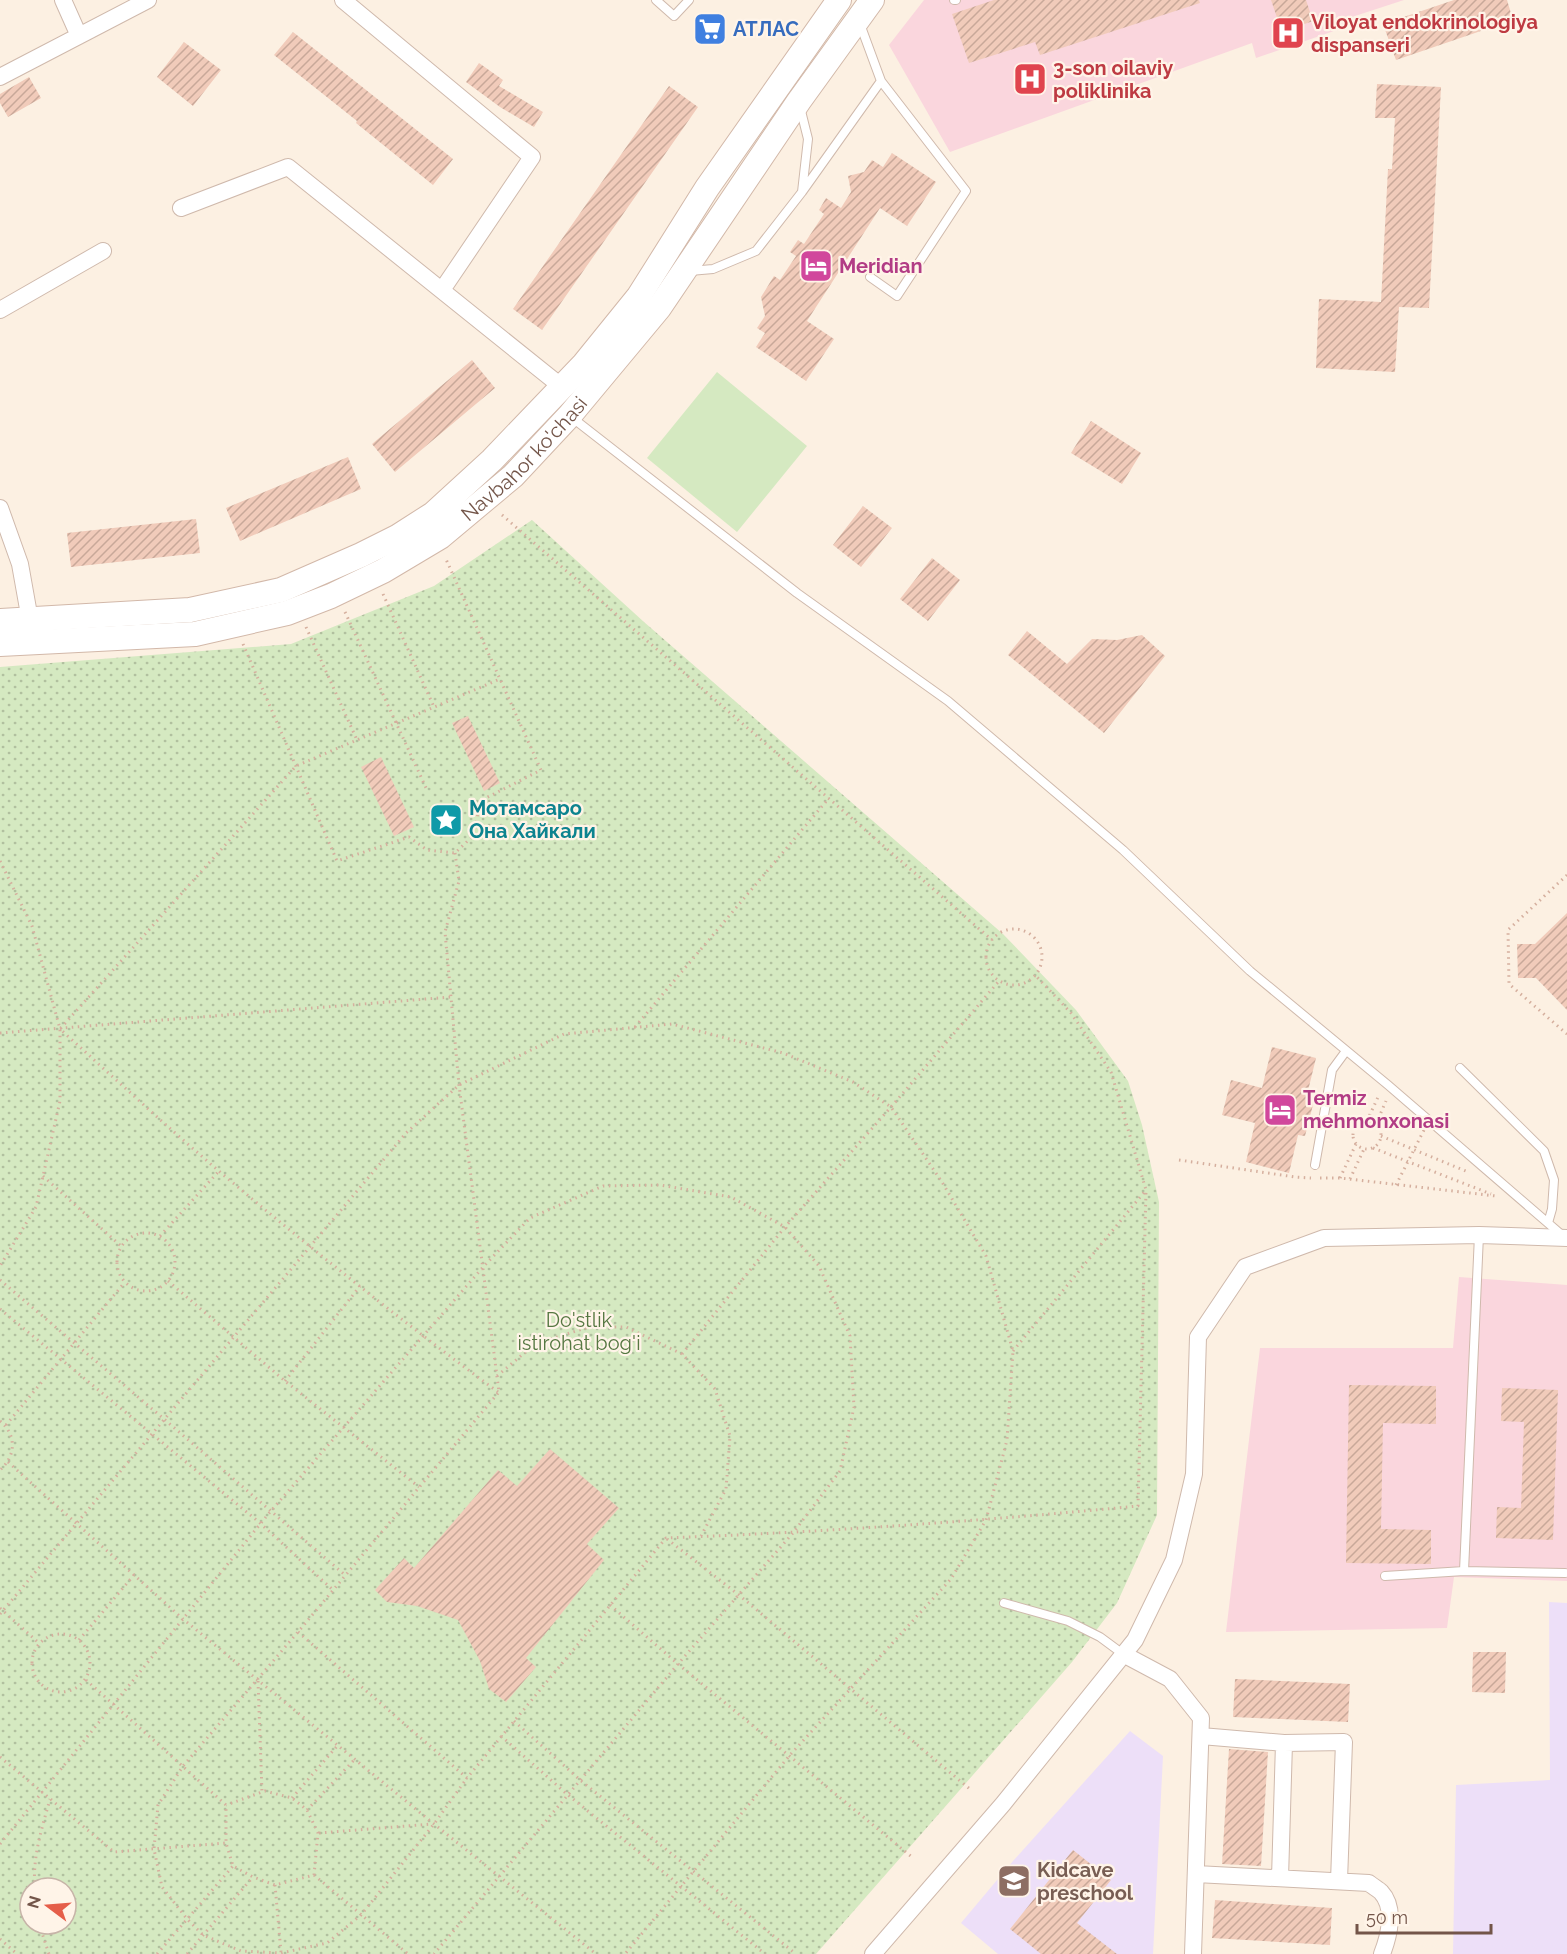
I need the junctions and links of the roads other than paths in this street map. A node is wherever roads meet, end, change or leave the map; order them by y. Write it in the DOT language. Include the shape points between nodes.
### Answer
graph roads {
  1 [pos="63,0"];
  2 [pos="148,0"];
  3 [pos="343,0"];
  4 [pos="656,0"];
  5 [pos="689,0"];
  6 [pos="839,0"];
  7 [pos="865,9"];
  8 [pos="79,36"];
  9 [pos="0,77"];
  10 [pos="881,81"];
  11 [pos="799,101"];
  12 [pos="801,192"];
  13 [pos="181,208"];
  14 [pos="103,251"];
  15 [pos="684,272"];
  16 [pos="870,277"];
  17 [pos="442,290"];
  18 [pos="0,310"];
  19 [pos="593,371"];
  20 [pos="562,387"];
  21 [pos="570,415"];
  22 [pos="0,508"];
  23 [pos="30,620"];
  24 [pos="0,621"];
  25 [pos="0,644"];
  26 [pos="1346,1051"];
  27 [pos="1460,1068"];
  28 [pos="1315,1165"];
  29 [pos="1548,1223"];
  30 [pos="1479,1235"];
  31 [pos="1566,1238"];
  32 [pos="1464,1571"];
  33 [pos="1566,1573"];
  34 [pos="1385,1576"];
  35 [pos="1004,1603"];
  36 [pos="1123,1654"];
  37 [pos="1201,1736"];
  38 [pos="1284,1743"];
  39 [pos="1196,1874"];
  40 [pos="1280,1878"];
  41 [pos="1339,1881"];
  42 [pos="873,1954"];
  43 [pos="1193,1954"];
  44 [pos="1382,1954"];
  1 -- 8 [label="street"];
  2 -- 8 [label="street"];
  3 -- 17 [label="street" via="532,157"];
  4 -- 5 [label="lane" via="674,16"];
  6 -- 19 [label="street, Navbahor ko'chasi" via="707,188"];
  7 -- 10 [label="lane"];
  7 -- 11 [label="street, Navbahor ko'chasi"];
  8 -- 9 [label="street"];
  10 -- 12 [label="lane"];
  10 -- 16 [label="lane" via="966,191 897,296"];
  11 -- 12 [label="lane" via="808,139"];
  11 -- 15 [label="street, Navbahor ko'chasi"];
  12 -- 15 [label="lane" via="756,251 713,269"];
  13 -- 17 [label="street" via="288,167"];
  14 -- 18 [label="street"];
  15 -- 19 [label="street, Navbahor ko'chasi" via="659,308"];
  17 -- 20 [label="street"];
  19 -- 20 [label="street, Navbahor ko'chasi"];
  19 -- 21 [label="street, Navbahor ko'chasi"];
  20 -- 23 [label="street, Navbahor ko'chasi" via="433,514 397,537 281,590 190,610"];
  21 -- 25 [label="street, Navbahor ko'chasi" via="513,476 440,537 331,596 287,613 195,634"];
  21 -- 26 [label="lane" via="797,593 948,700 1123,849 1250,971"];
  22 -- 23 [label="street" via="20,564"];
  23 -- 24 [label="street, Navbahor ko'chasi"];
  26 -- 28 [label="lane" via="1332,1070"];
  26 -- 29 [label="lane"];
  27 -- 29 [label="lane" via="1544,1151 1554,1180"];
  29 -- 31 [label="lane"];
  30 -- 31 [label="street"];
  30 -- 32 [label="lane"];
  30 -- 36 [label="street" via="1324,1238 1245,1267 1198,1337 1194,1474 1174,1560"];
  32 -- 33 [label="lane"];
  32 -- 34 [label="lane"];
  35 -- 36 [label="lane" via="1068,1621"];
  36 -- 37 [label="street" via="1170,1679 1202,1718"];
  36 -- 42 [label="street" via="1003,1804"];
  37 -- 38 [label="street"];
  37 -- 39 [label="street"];
  38 -- 40 [label="street"];
  38 -- 41 [label="street" via="1344,1742"];
  39 -- 40 [label="street"];
  39 -- 43 [label="street"];
  40 -- 41 [label="street"];
  41 -- 44 [label="street" via="1369,1883 1382,1893 1388,1905 1390,1928"];
}
